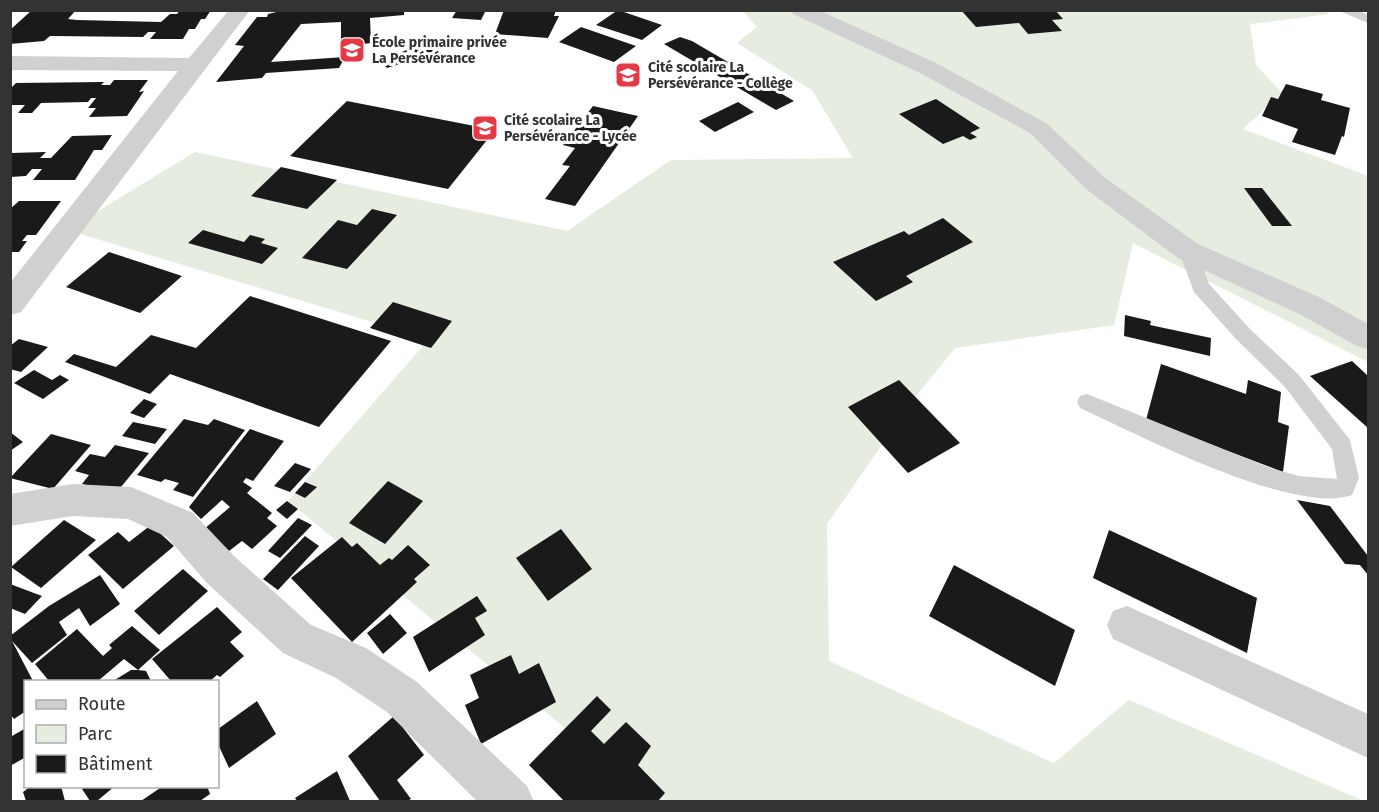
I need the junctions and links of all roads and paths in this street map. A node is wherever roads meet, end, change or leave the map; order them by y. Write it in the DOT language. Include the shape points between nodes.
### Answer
graph roads {
  1 [pos="240,10"];
  2 [pos="800,10"];
  3 [pos="1343,10"];
  4 [pos="1368,19"];
  5 [pos="10,63"];
  6 [pos="197,65"];
  7 [pos="1188,251"];
  8 [pos="16,290"];
  9 [pos="1368,338"];
  10 [pos="1087,402"];
  11 [pos="10,510"];
  12 [pos="1127,625"];
  13 [pos="1368,736"];
  14 [pos="511,801"];
  1 -- 6 [label="street"];
  2 -- 7 [label="street" via="928,68 1038,128 1095,183"];
  3 -- 4 [label="lane"];
  5 -- 6 [label="street"];
  6 -- 8 [label="street"];
  7 -- 9 [label="street" via="1310,306"];
  7 -- 10 [label="lane" via="1201,287 1292,381 1342,446 1348,478 1344,488 1290,486"];
  11 -- 14 [label="street" via="73,500 131,502 180,525 221,570 297,639 351,663 402,697"];
  12 -- 13 [label="street"];
}
